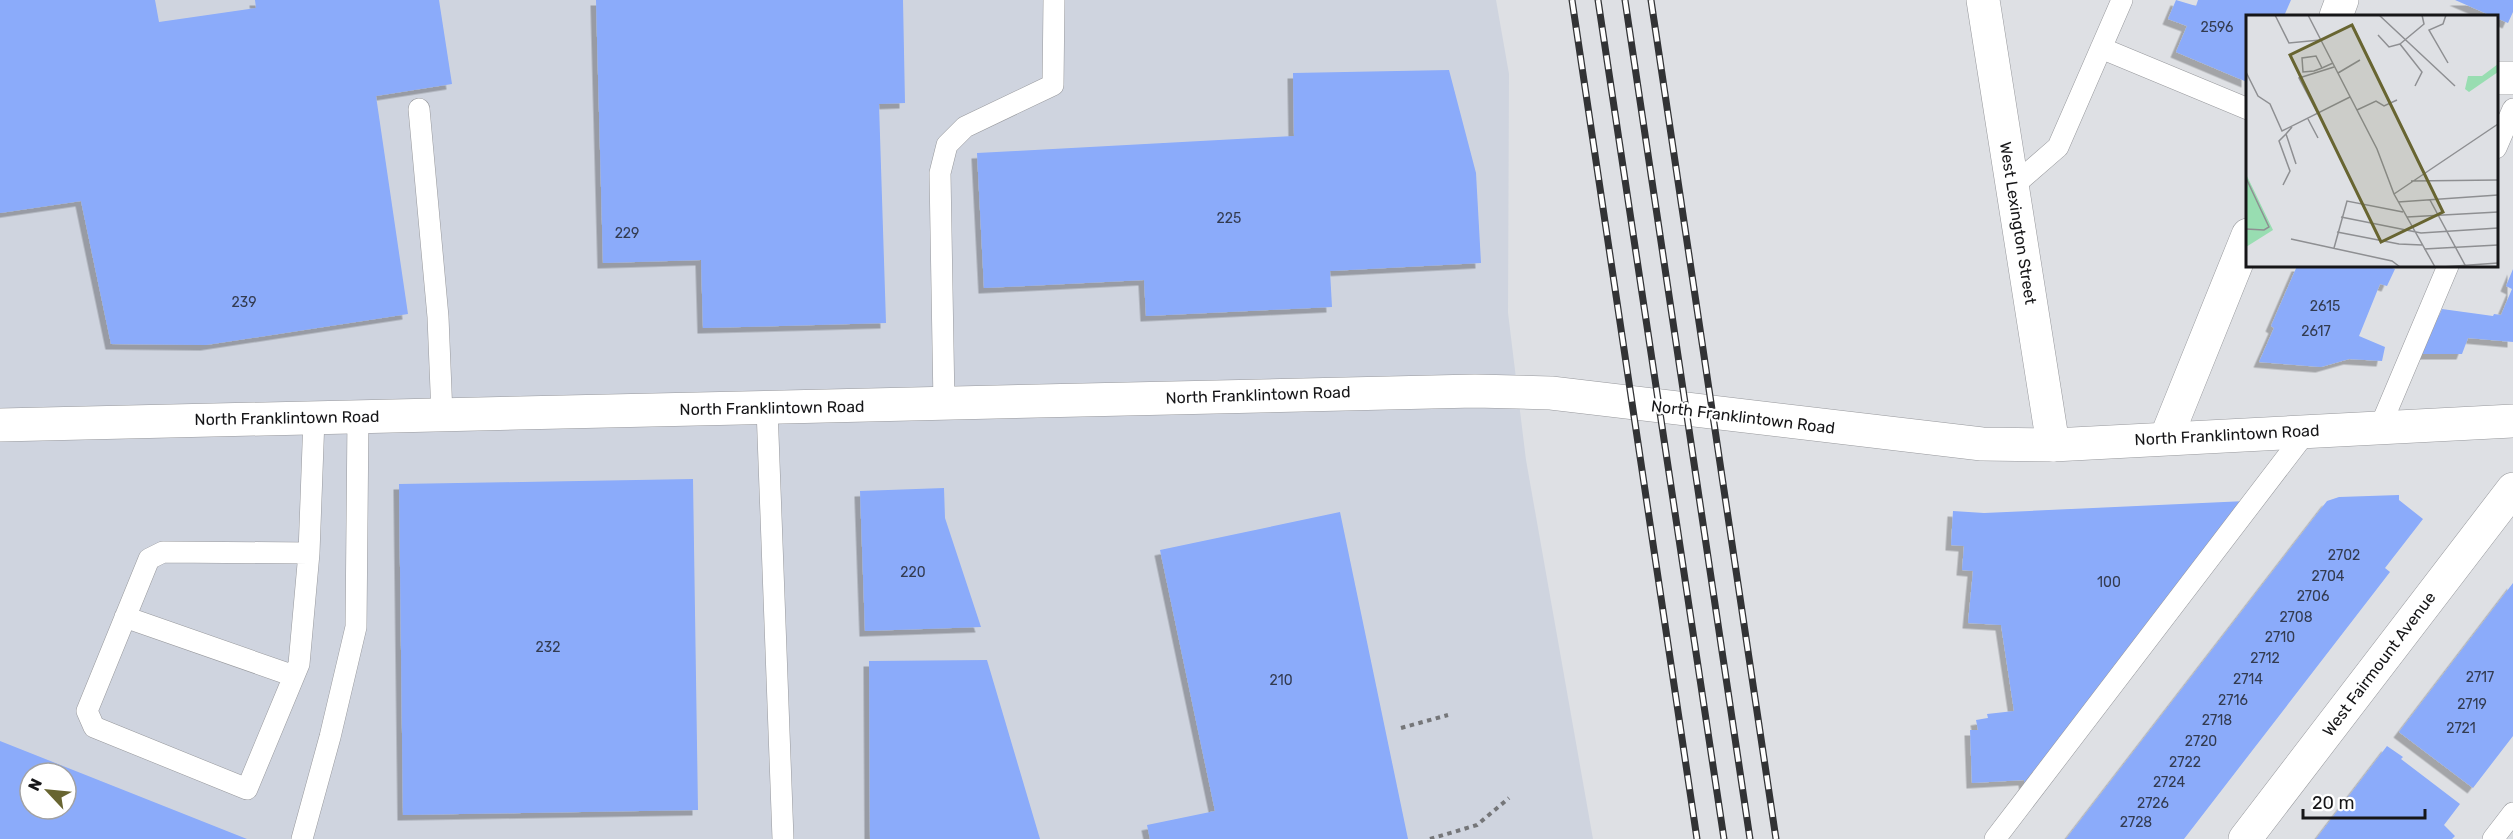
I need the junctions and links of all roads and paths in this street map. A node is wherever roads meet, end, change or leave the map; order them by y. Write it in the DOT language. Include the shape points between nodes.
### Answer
graph roads {
  1 [pos="1054,0"];
  2 [pos="1983,0"];
  3 [pos="2122,0"];
  4 [pos="2343,0"];
  5 [pos="2336,15"];
  6 [pos="2101,48"];
  7 [pos="2246,108"];
  8 [pos="419,109"];
  9 [pos="2513,109"];
  10 [pos="2498,143"];
  11 [pos="2012,187"];
  12 [pos="2246,238"];
  13 [pos="2448,267"];
  14 [pos="944,404"];
  15 [pos="766,408"];
  16 [pos="442,415"];
  17 [pos="358,417"];
  18 [pos="314,418"];
  19 [pos="2513,421"];
  20 [pos="0,425"];
  21 [pos="2380,427"];
  22 [pos="2306,432"];
  23 [pos="2166,438"];
  24 [pos="2053,445"];
  25 [pos="2513,489"];
  26 [pos="309,553"];
  27 [pos="125,617"];
  28 [pos="294,676"];
  29 [pos="1448,715"];
  30 [pos="1401,728"];
  31 [pos="1509,798"];
  32 [pos="2513,813"];
  33 [pos="302,839"];
  34 [pos="783,839"];
  35 [pos="1430,839"];
  36 [pos="1995,839"];
  37 [pos="2245,839"];
  38 [pos="2493,839"];
  1 -- 14 [label="lane" via="1053,85 965,128 946,145 940,173"];
  2 -- 11 [label="street, West Lexington Street"];
  3 -- 6 [label="lane"];
  4 -- 5 [label="street"];
  6 -- 7 [label="lane"];
  6 -- 11 [label="lane" via="2058,147"];
  8 -- 16 [label="lane" via="438,317"];
  9 -- 10 [label="lane"];
  11 -- 24 [label="street, West Lexington Street"];
  12 -- 23 [label="street"];
  13 -- 21 [label="lane"];
  14 -- 15 [label="street, North Franklintown Road"];
  14 -- 24 [label="street, North Franklintown Road" via="1416,390 1551,393 1982,444"];
  15 -- 16 [label="street, North Franklintown Road"];
  15 -- 34 [label="lane"];
  16 -- 17 [label="street, North Franklintown Road"];
  17 -- 18 [label="street, North Franklintown Road"];
  17 -- 33 [label="lane" via="356,627"];
  18 -- 20 [label="street, North Franklintown Road"];
  18 -- 26 [label="lane"];
  19 -- 21 [label="street, North Franklintown Road"];
  21 -- 22 [label="street, North Franklintown Road"];
  22 -- 23 [label="street, North Franklintown Road"];
  22 -- 36 [label="lane"];
  23 -- 24 [label="street, North Franklintown Road"];
  25 -- 37 [label="street, West Fairmount Avenue"];
  26 -- 27 [label="lane" via="163,552 149,559"];
  26 -- 28 [label="lane" via="299,664"];
  27 -- 28 [label="lane"];
  27 -- 28 [label="lane" via="87,711 94,727 247,789"];
  29 -- 30 [label="path"];
  31 -- 35 [label="path" via="1477,825"];
  32 -- 38 [label="lane"];
}
